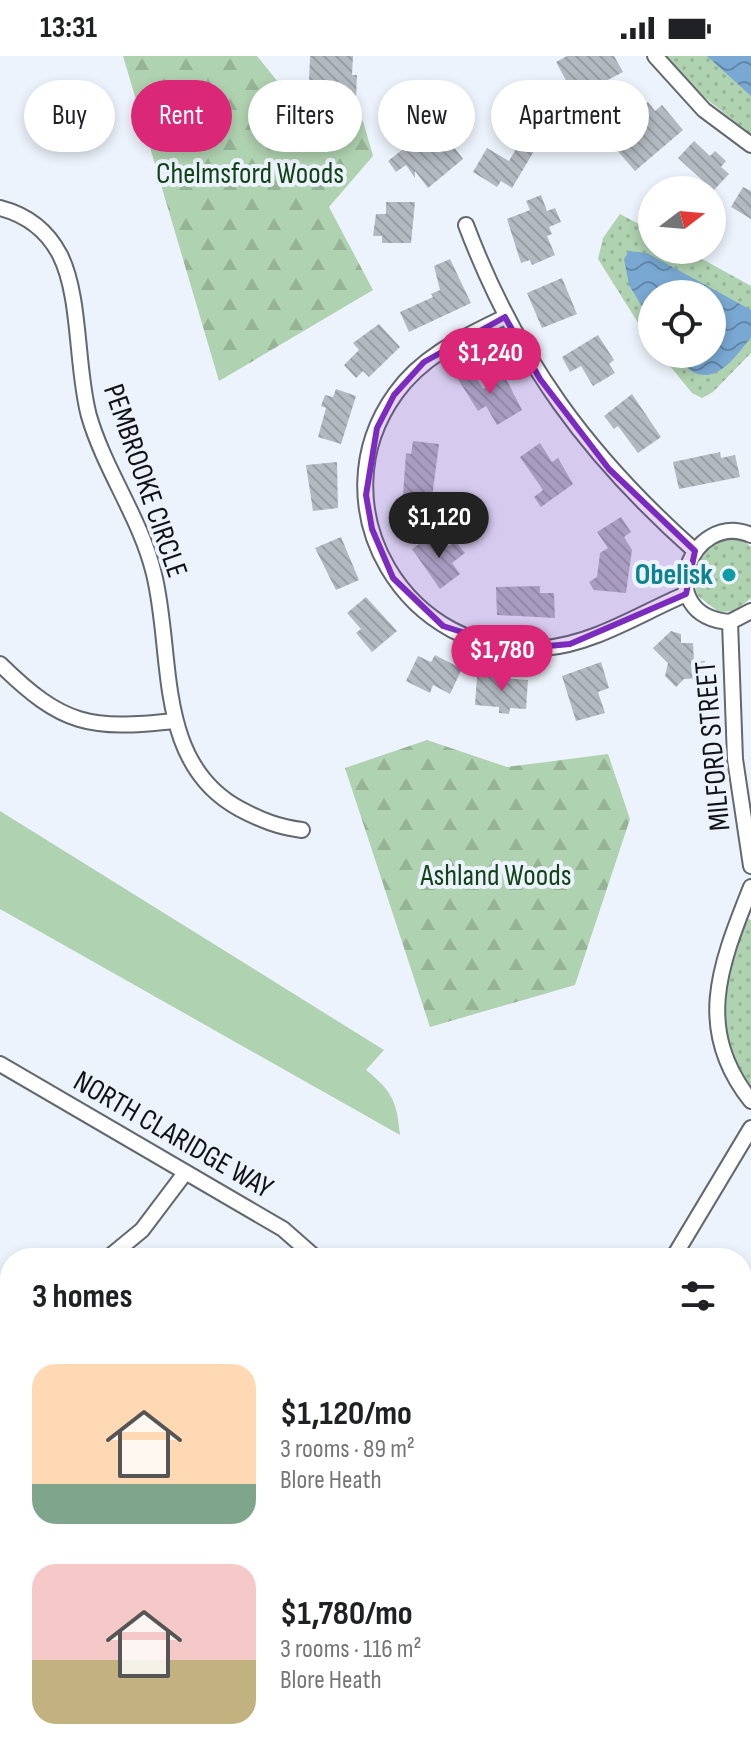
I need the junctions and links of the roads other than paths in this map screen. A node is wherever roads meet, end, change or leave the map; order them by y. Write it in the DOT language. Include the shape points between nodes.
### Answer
graph roads {
  1 [pos="655,56"];
  2 [pos="751,145"];
  3 [pos="0,208"];
  4 [pos="466,225"];
  5 [pos="505,317"];
  6 [pos="751,535"];
  7 [pos="695,551"];
  8 [pos="686,594"];
  9 [pos="751,611"];
  10 [pos="730,622"];
  11 [pos="0,664"];
  12 [pos="175,721"];
  13 [pos="302,830"];
  14 [pos="751,866"];
  15 [pos="751,887"];
  16 [pos="0,1064"];
  17 [pos="751,1101"];
  18 [pos="751,1128"];
  19 [pos="185,1173"];
  20 [pos="120,1248"];
  21 [pos="305,1248"];
  22 [pos="679,1248"];
  1 -- 2 [label="street" via="704,110"];
  3 -- 12 [label="street, PEMBROOKE CIRCLE" via="24,216 43,231 67,272 89,416 156,581"];
  4 -- 5 [label="street"];
  5 -- 7 [label="street" via="540,379 588,444"];
  5 -- 8 [label="street" via="424,362 394,395 377,428 366,495 372,529 393,578 443,626 474,641 515,649 570,644"];
  6 -- 7 [label="street" via="723,531"];
  7 -- 8 [label="street" via="685,579"];
  8 -- 10 [label="street" via="703,614"];
  9 -- 10 [label="street"];
  10 -- 14 [label="street, MILFORD STREET" via="735,759"];
  11 -- 12 [label="street" via="38,699 77,719 118,726"];
  12 -- 13 [label="street, PEMBROOKE CIRCLE" via="185,753 215,792 270,825"];
  15 -- 17 [label="street" via="724,956 716,1004 728,1061"];
  16 -- 19 [label="street, NORTH CLARIDGE WAY"];
  18 -- 22 [label="street"];
  19 -- 20 [label="street" via="142,1230"];
  19 -- 21 [label="street, NORTH CLARIDGE WAY" via="283,1229"];
}
